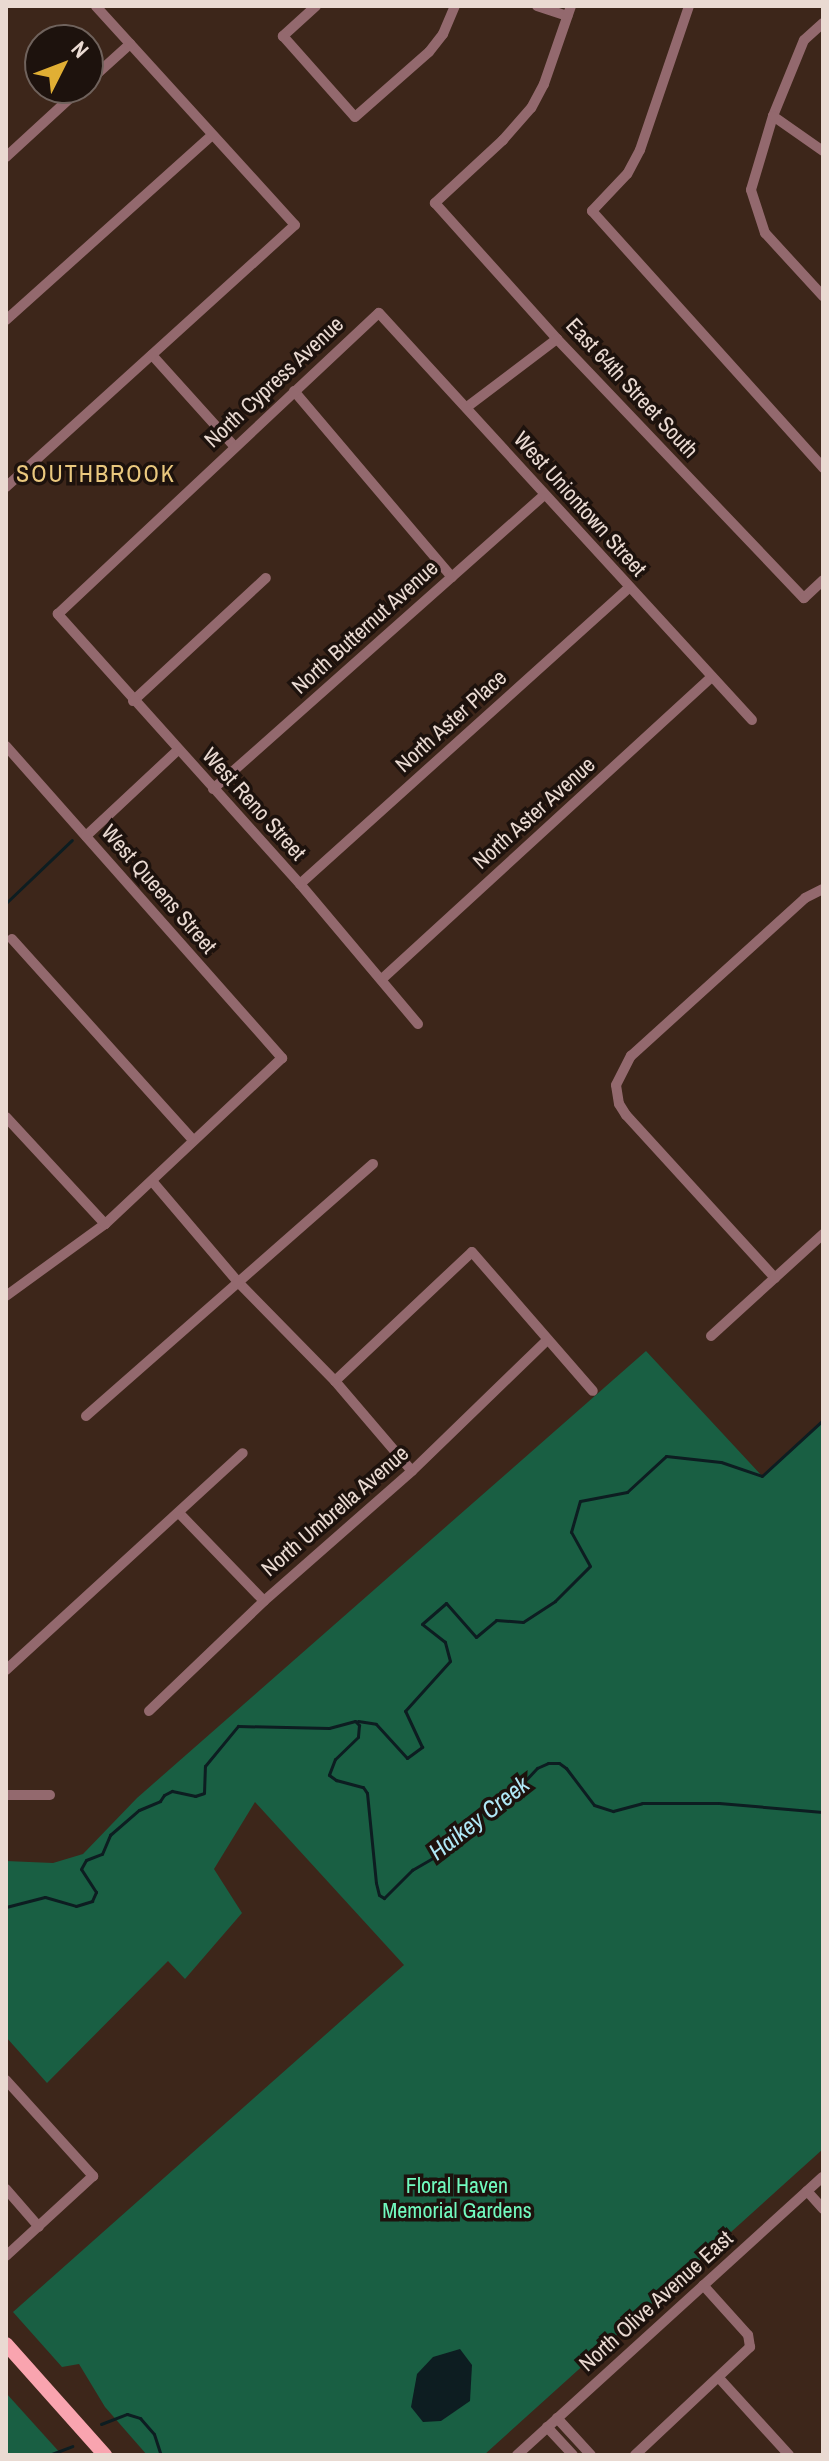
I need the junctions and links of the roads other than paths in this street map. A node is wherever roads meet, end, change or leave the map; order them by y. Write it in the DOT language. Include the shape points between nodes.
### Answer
graph roads {
  1 [pos="96,6"];
  2 [pos="316,6"];
  3 [pos="455,6"];
  4 [pos="537,6"];
  5 [pos="689,6"];
  6 [pos="569,11"];
  7 [pos="823,23"];
  8 [pos="130,44"];
  9 [pos="104,68"];
  10 [pos="64,104"];
  11 [pos="773,116"];
  12 [pos="212,135"];
  13 [pos="823,151"];
  14 [pos="6,157"];
  15 [pos="823,296"];
  16 [pos="379,313"];
  17 [pos="6,320"];
  18 [pos="557,339"];
  19 [pos="152,355"];
  20 [pos="294,391"];
  21 [pos="467,407"];
  22 [pos="234,446"];
  23 [pos="823,468"];
  24 [pos="6,487"];
  25 [pos="543,496"];
  26 [pos="452,577"];
  27 [pos="266,578"];
  28 [pos="823,580"];
  29 [pos="629,588"];
  30 [pos="58,614"];
  31 [pos="712,677"];
  32 [pos="133,701"];
  33 [pos="752,720"];
  34 [pos="6,746"];
  35 [pos="178,750"];
  36 [pos="213,789"];
  37 [pos="86,836"];
  38 [pos="300,884"];
  39 [pos="823,889"];
  40 [pos="12,939"];
  41 [pos="382,979"];
  42 [pos="418,1024"];
  43 [pos="6,1117"];
  44 [pos="193,1140"];
  45 [pos="373,1164"];
  46 [pos="152,1181"];
  47 [pos="105,1224"];
  48 [pos="823,1234"];
  49 [pos="775,1278"];
  50 [pos="238,1282"];
  51 [pos="6,1296"];
  52 [pos="711,1336"];
  53 [pos="546,1341"];
  54 [pos="335,1381"];
  55 [pos="593,1391"];
  56 [pos="86,1416"];
  57 [pos="243,1453"];
  58 [pos="412,1471"];
  59 [pos="179,1513"];
  60 [pos="264,1601"];
  61 [pos="6,1670"];
  62 [pos="149,1711"];
  63 [pos="6,1795"];
  64 [pos="50,1795"];
  65 [pos="6,2080"];
  66 [pos="823,2177"];
  67 [pos="6,2189"];
  68 [pos="807,2191"];
  69 [pos="823,2209"];
  70 [pos="39,2227"];
  71 [pos="8,2251"];
  72 [pos="703,2285"];
  73 [pos="6,2344"];
  74 [pos="719,2378"];
  75 [pos="557,2418"];
  76 [pos="547,2427"];
  77 [pos="581,2453"];
  78 [pos="637,2454"];
  79 [pos="105,2455"];
  80 [pos="517,2455"];
  81 [pos="789,2455"];
  1 -- 8 [label="street"];
  2 -- 3 [label="street" via="283,36 355,117 429,52"];
  4 -- 6 [label="street"];
  5 -- 23 [label="street" via="640,150 627,174 592,211"];
  6 -- 18 [label="street, East 64th Street South" via="531,108 435,203"];
  7 -- 11 [label="street" via="804,40"];
  8 -- 9 [label="street"];
  8 -- 12 [label="street"];
  10 -- 14 [label="street"];
  11 -- 13 [label="street"];
  11 -- 15 [label="street" via="751,190 765,233"];
  12 -- 17 [label="street"];
  12 -- 19 [label="street" via="295,225"];
  16 -- 20 [label="street, North Cypress Avenue"];
  16 -- 21 [label="street, West Uniontown Street"];
  18 -- 21 [label="street"];
  18 -- 28 [label="street, East 64th Street South" via="804,598"];
  19 -- 22 [label="street"];
  19 -- 24 [label="street"];
  20 -- 22 [label="street, North Cypress Avenue"];
  20 -- 26 [label="street"];
  21 -- 25 [label="street, West Uniontown Street"];
  22 -- 30 [label="street, North Cypress Avenue"];
  25 -- 26 [label="street, North Butternut Avenue"];
  25 -- 29 [label="street, West Uniontown Street"];
  26 -- 36 [label="street, North Butternut Avenue"];
  27 -- 32 [label="street"];
  29 -- 31 [label="street, West Uniontown Street"];
  29 -- 38 [label="street, North Aster Place"];
  30 -- 32 [label="street, West Reno Street"];
  31 -- 33 [label="street, West Uniontown Street"];
  31 -- 41 [label="street, North Aster Avenue"];
  32 -- 35 [label="street, West Reno Street"];
  34 -- 37 [label="street, West Queens Street"];
  35 -- 36 [label="street, West Reno Street"];
  35 -- 37 [label="street"];
  36 -- 38 [label="street, West Reno Street"];
  37 -- 44 [label="street, West Queens Street" via="282,1058"];
  38 -- 41 [label="street, West Reno Street"];
  39 -- 49 [label="street" via="805,898 623,1066 617,1094 626,1115"];
  40 -- 44 [label="street"];
  41 -- 42 [label="street, West Reno Street"];
  43 -- 47 [label="street"];
  44 -- 46 [label="street"];
  45 -- 50 [label="street"];
  46 -- 47 [label="street"];
  46 -- 50 [label="street"];
  47 -- 51 [label="street"];
  48 -- 49 [label="street"];
  49 -- 52 [label="street"];
  50 -- 54 [label="street"];
  50 -- 56 [label="street"];
  53 -- 54 [label="street" via="472,1252"];
  53 -- 55 [label="street"];
  53 -- 58 [label="street, North Umbrella Avenue"];
  54 -- 58 [label="street"];
  57 -- 59 [label="street"];
  58 -- 60 [label="street, North Umbrella Avenue"];
  59 -- 60 [label="street"];
  59 -- 61 [label="street"];
  60 -- 62 [label="street, North Umbrella Avenue"];
  63 -- 64 [label="street"];
  65 -- 70 [label="street" via="93,2176"];
  66 -- 68 [label="street, North Olive Avenue East"];
  67 -- 70 [label="street"];
  68 -- 69 [label="street"];
  68 -- 72 [label="street, North Olive Avenue East"];
  70 -- 71 [label="street"];
  72 -- 74 [label="street" via="751,2343"];
  72 -- 75 [label="street, North Olive Avenue East"];
  73 -- 79 [label="main road"];
  74 -- 78 [label="street"];
  74 -- 81 [label="street"];
  75 -- 76 [label="street, North Olive Avenue East"];
  75 -- 77 [label="street"];
  76 -- 77 [label="street"];
  76 -- 80 [label="street, North Olive Avenue East"];
}
